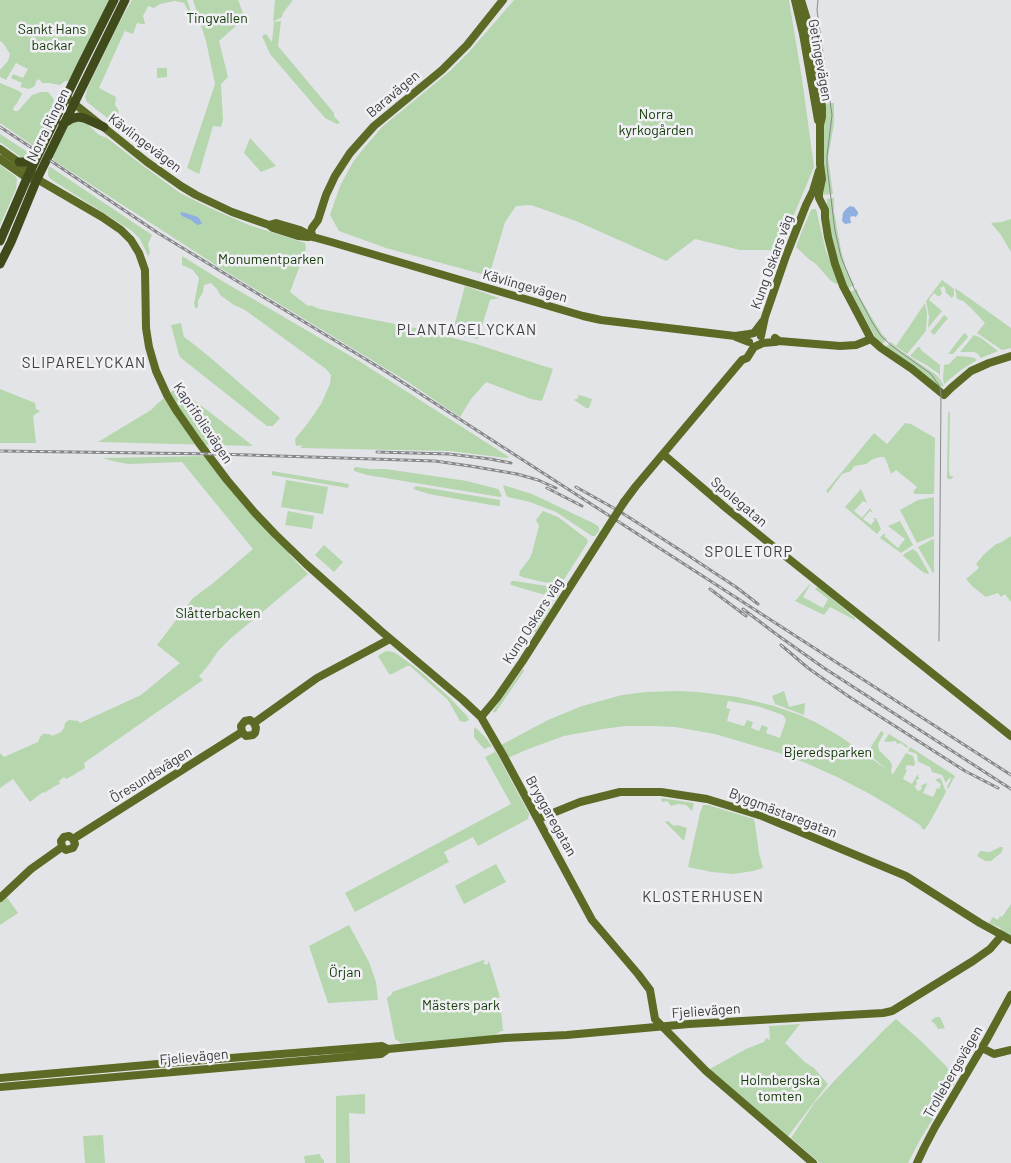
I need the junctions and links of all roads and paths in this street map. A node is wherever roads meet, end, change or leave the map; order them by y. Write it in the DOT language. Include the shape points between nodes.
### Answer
graph roads {
  1 [pos="114,0"];
  2 [pos="125,0"];
  3 [pos="504,0"];
  4 [pos="795,0"];
  5 [pos="801,0"];
  6 [pos="70,100"];
  7 [pos="63,124"];
  8 [pos="820,125"];
  9 [pos="104,127"];
  10 [pos="48,137"];
  11 [pos="0,149"];
  12 [pos="0,159"];
  13 [pos="19,162"];
  14 [pos="32,176"];
  15 [pos="815,196"];
  16 [pos="313,237"];
  17 [pos="0,241"];
  18 [pos="0,264"];
  19 [pos="755,339"];
  20 [pos="871,339"];
  21 [pos="1011,356"];
  22 [pos="663,454"];
  23 [pos="390,639"];
  24 [pos="481,717"];
  25 [pos="1011,736"];
  26 [pos="538,819"];
  27 [pos="0,898"];
  28 [pos="1002,935"];
  29 [pos="1011,938"];
  30 [pos="1011,995"];
  31 [pos="684,1025"];
  32 [pos="662,1026"];
  33 [pos="679,1044"];
  34 [pos="982,1048"];
  35 [pos="388,1050"];
  36 [pos="1011,1050"];
  37 [pos="0,1078"];
  38 [pos="0,1087"];
  39 [pos="813,1163"];
  40 [pos="917,1163"];
  1 -- 6 [label="main road, Norra Ringen"];
  2 -- 6 [label="main road, Norra Ringen"];
  3 -- 16 [label="main road, Baravägen" via="442,70 374,126 350,153 334,176"];
  4 -- 8 [label="main road, Getingevägen"];
  5 -- 8 [label="main road, Getingevägen" via="821,102"];
  6 -- 7 [label="main road, Norra Ringen"];
  6 -- 9 [label="main road, Kävlingevägen"];
  6 -- 10 [label="main road, Norra Ringen"];
  7 -- 9 [label="main road" via="78,117"];
  7 -- 14 [label="main road, Norra Ringen"];
  8 -- 15 [label="main road, Getingevägen" via="820,164"];
  9 -- 16 [label="main road, Kävlingevägen" via="147,162 196,195 232,212 269,225 276,223 300,230"];
  10 -- 13 [label="main road" via="32,160"];
  10 -- 14 [label="main road, Norra Ringen"];
  11 -- 13 [label="main road"];
  12 -- 14 [label="main road"];
  13 -- 14 [label="main road"];
  14 -- 17 [label="main road, Norra Ringen"];
  14 -- 18 [label="main road, Norra Ringen" via="11,242"];
  14 -- 23 [label="main road, Kaprifolievägen" via="113,224 131,240 145,270 145,319 152,358 176,410 218,469 255,513"];
  15 -- 19 [label="main road, Kung Oskars väg" via="803,214"];
  15 -- 20 [label="main road" via="825,218 839,275"];
  16 -- 19 [label="main road, Kävlingevägen" via="601,320"];
  19 -- 20 [label="main road, Kävlingevägen" via="775,338 840,346 856,345"];
  19 -- 22 [label="main road, Kung Oskars väg" via="742,360"];
  20 -- 21 [label="main road" via="944,395 971,371"];
  22 -- 24 [label="main road, Kung Oskars väg, bridge" via="624,502 522,662"];
  22 -- 25 [label="main road, Spolegatan" via="739,519"];
  23 -- 24 [label="main road, Bryggaregatan"];
  23 -- 27 [label="main road, Öresundsvägen" via="317,678 254,723 256,730 253,735 246,736 242,732 99,824 73,838 63,838 62,847 31,869"];
  24 -- 26 [label="main road, Bryggaregatan"];
  26 -- 28 [label="main road, Byggmästaregatan" via="580,802 620,792 661,792 707,799 762,816 906,876"];
  26 -- 32 [label="main road, Bryggaregatan" via="592,920 646,984 655,1019"];
  28 -- 29 [label="main road, Byggmästaregatan"];
  28 -- 31 [label="main road, Fjelievägen" via="987,952 892,1011"];
  30 -- 34 [label="main road, Trollebergsvägen"];
  31 -- 32 [label="main road, Fjelievägen"];
  31 -- 33 [label="main road" via="675,1033"];
  32 -- 33 [label="main road, Bryggaregatan"];
  32 -- 35 [label="main road, Fjelievägen"];
  33 -- 39 [label="main road, Bryggaregatan"];
  34 -- 36 [label="main road" via="994,1054"];
  34 -- 40 [label="main road, Trollebergsvägen"];
  35 -- 37 [label="main road, Fjelievägen" via="382,1046"];
  35 -- 38 [label="main road, Fjelievägen" via="381,1054"];
}
